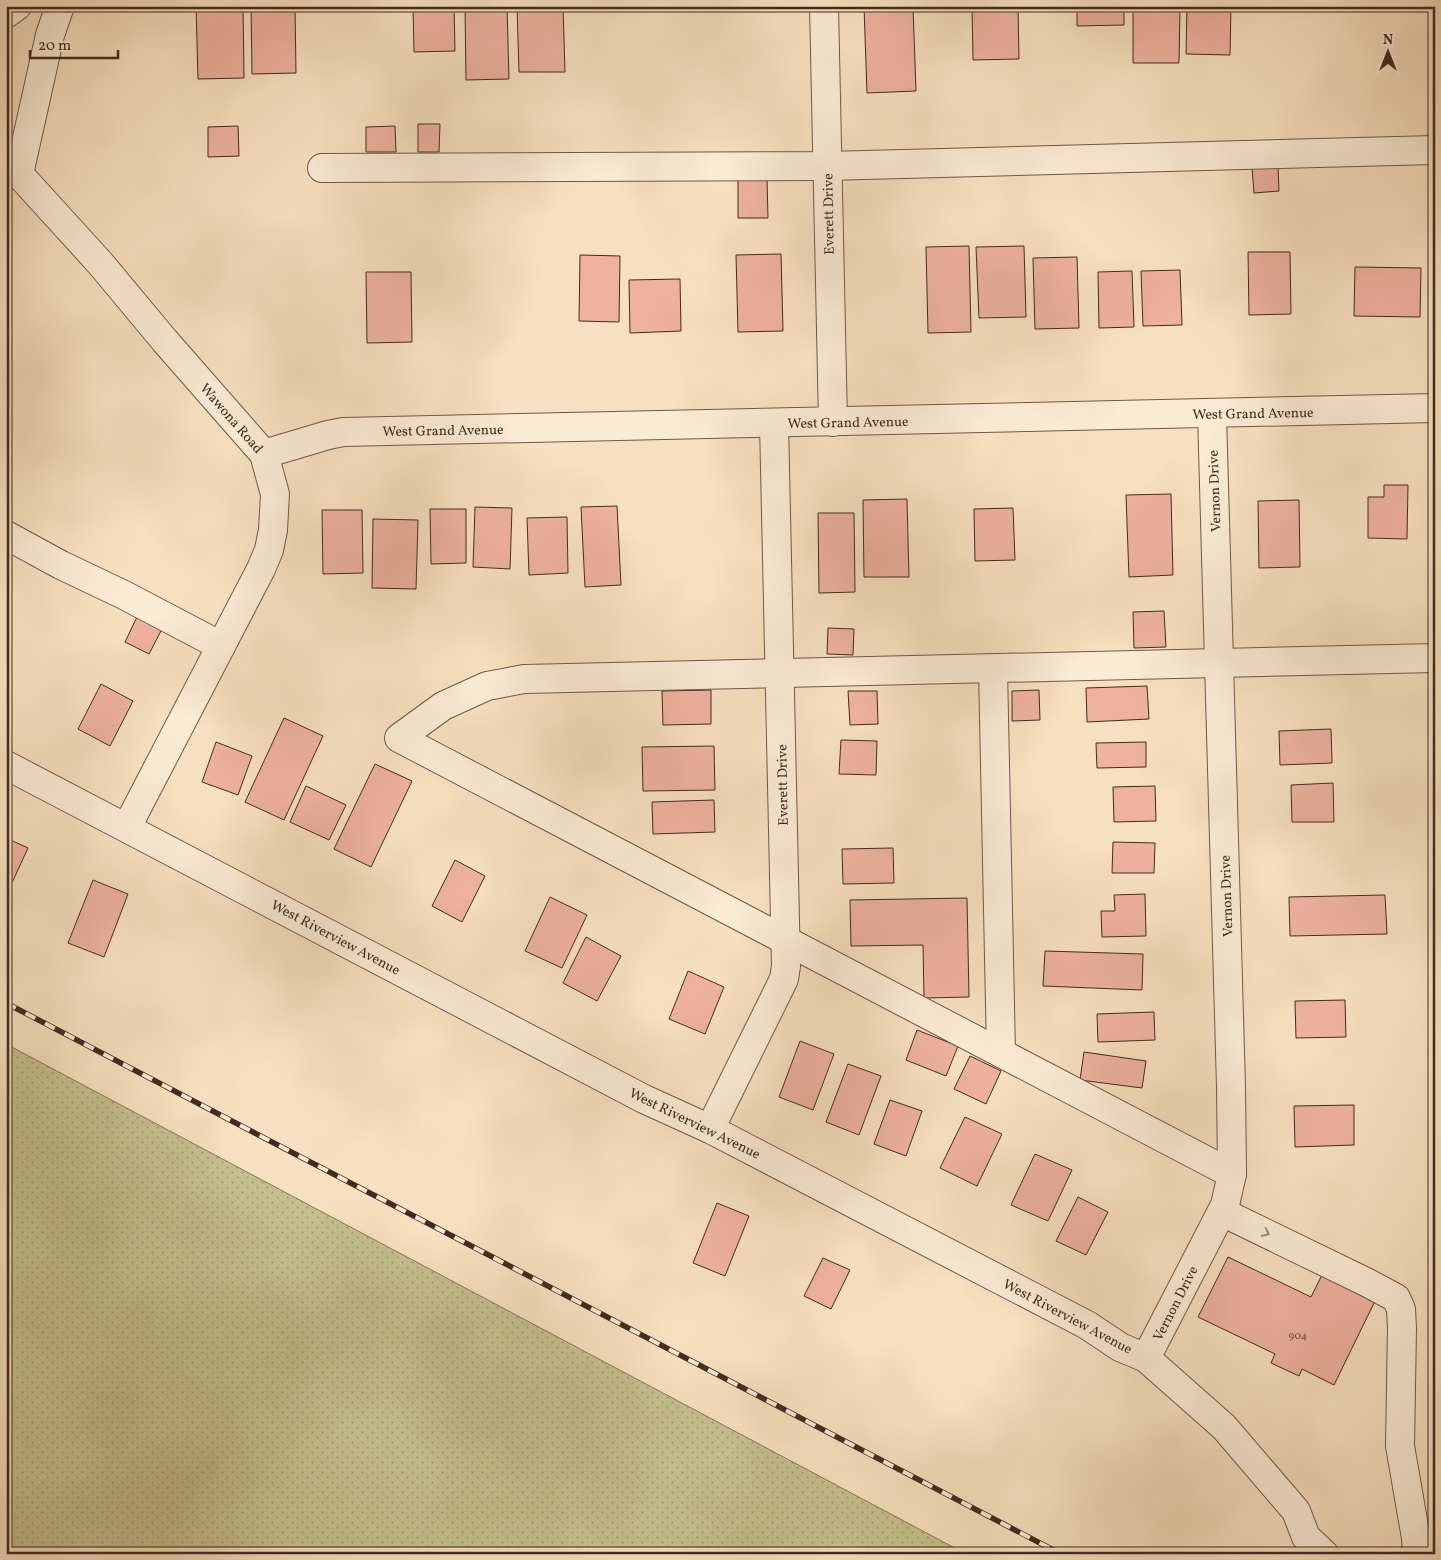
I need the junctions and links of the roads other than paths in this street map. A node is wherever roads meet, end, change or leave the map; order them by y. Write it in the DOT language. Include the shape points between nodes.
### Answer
graph roads {
  1 [pos="17,6"];
  2 [pos="60,6"];
  3 [pos="824,6"];
  4 [pos="6,14"];
  5 [pos="1435,150"];
  6 [pos="827,166"];
  7 [pos="322,168"];
  8 [pos="12,171"];
  9 [pos="1435,408"];
  10 [pos="1212,414"];
  11 [pos="833,422"];
  12 [pos="774,423"];
  13 [pos="264,454"];
  14 [pos="6,535"];
  15 [pos="221,646"];
  16 [pos="1435,658"];
  17 [pos="1219,663"];
  18 [pos="993,669"];
  19 [pos="779,674"];
  20 [pos="6,764"];
  21 [pos="127,827"];
  22 [pos="785,940"];
  23 [pos="1001,1053"];
  24 [pos="710,1129"];
  25 [pos="1232,1174"];
  26 [pos="1222,1212"];
  27 [pos="1146,1358"];
  28 [pos="1309,1548"];
  29 [pos="1417,1554"];
  1 -- 4 [label="street"];
  2 -- 8 [label="street"];
  3 -- 6 [label="street, Everett Drive"];
  5 -- 6 [label="street"];
  6 -- 7 [label="street"];
  6 -- 11 [label="street, Everett Drive"];
  8 -- 13 [label="street, Wawona Road" via="100,263"];
  9 -- 10 [label="street, West Grand Avenue"];
  10 -- 11 [label="street, West Grand Avenue"];
  10 -- 17 [label="street, Vernon Drive"];
  11 -- 12 [label="street, West Grand Avenue"];
  12 -- 13 [label="street, West Grand Avenue" via="343,432"];
  12 -- 19 [label="street, Everett Drive"];
  13 -- 15 [label="street, Wawona Road" via="275,494 274,530 262,569"];
  14 -- 15 [label="street"];
  15 -- 21 [label="street, Wawona Road"];
  16 -- 17 [label="street"];
  17 -- 18 [label="street"];
  17 -- 25 [label="street, Vernon Drive"];
  18 -- 19 [label="street"];
  18 -- 23 [label="street"];
  19 -- 22 [label="street, Everett Drive"];
  19 -- 22 [label="street" via="524,679 487,686 443,706 399,738"];
  20 -- 21 [label="street, West Riverview Avenue"];
  21 -- 24 [label="street, West Riverview Avenue" via="644,1099"];
  22 -- 23 [label="street"];
  22 -- 24 [label="street, Everett Drive" via="784,979"];
  23 -- 25 [label="street"];
  24 -- 27 [label="street, West Riverview Avenue"];
  25 -- 26 [label="street, Vernon Drive"];
  26 -- 27 [label="street, Vernon Drive"];
  26 -- 29 [label="street, one-way" via="1396,1298 1401,1309 1402,1328 1400,1446"];
  27 -- 28 [label="street, West Riverview Avenue" via="1224,1427 1296,1510"];
}
